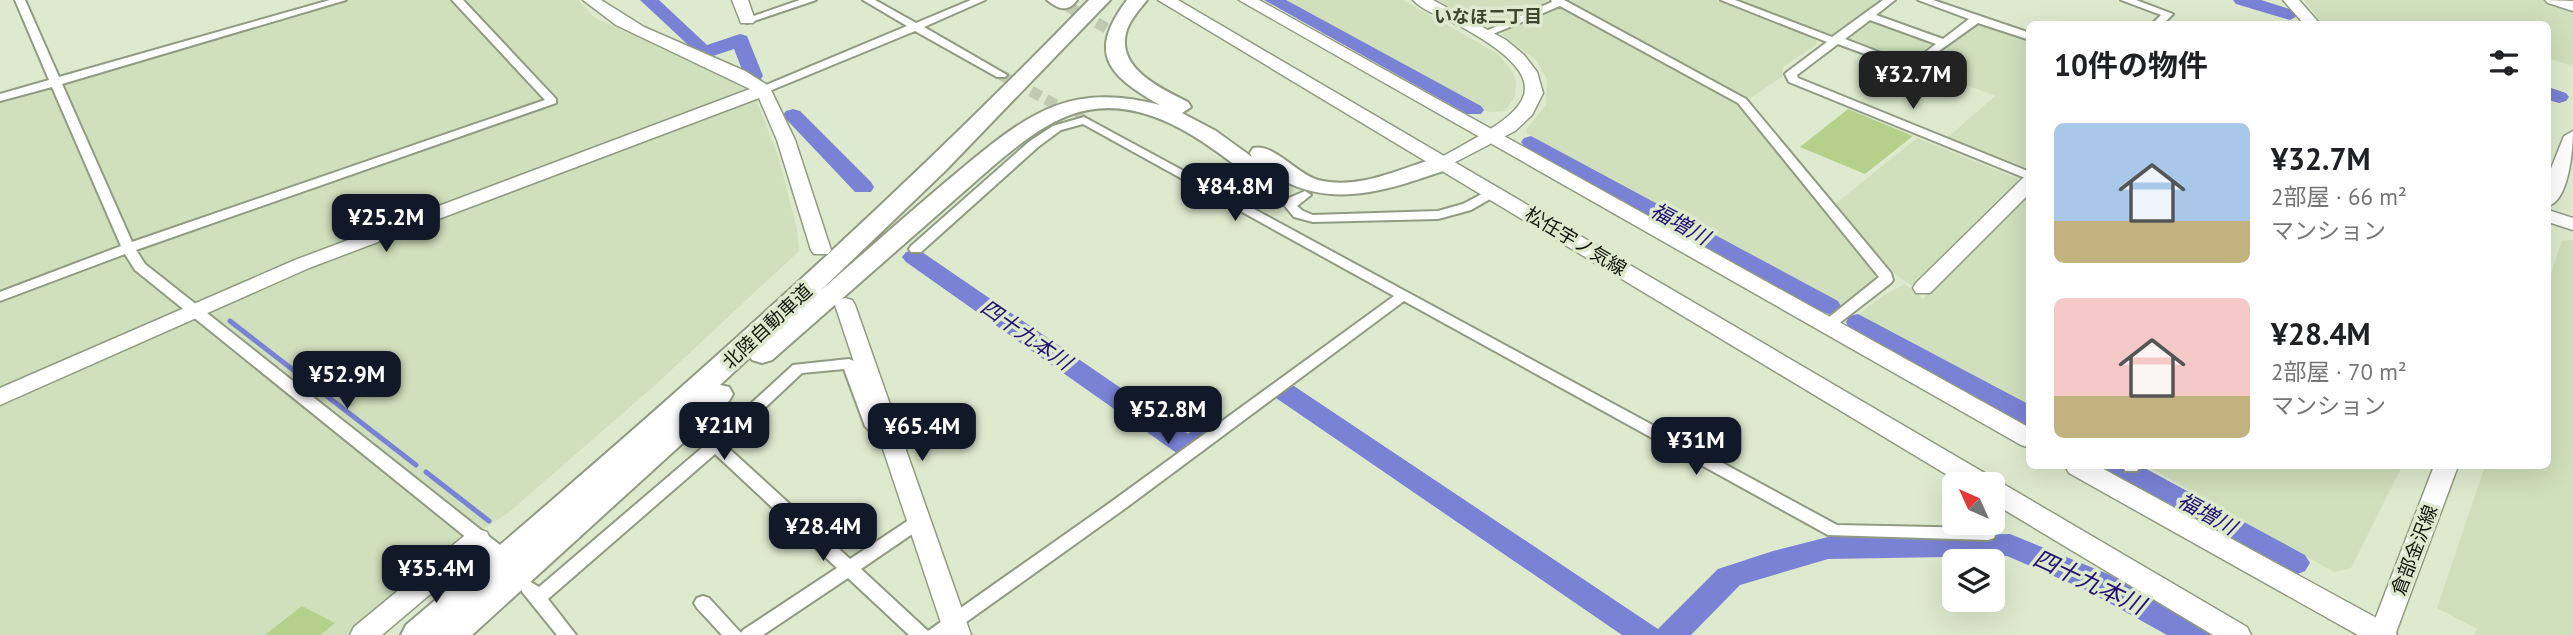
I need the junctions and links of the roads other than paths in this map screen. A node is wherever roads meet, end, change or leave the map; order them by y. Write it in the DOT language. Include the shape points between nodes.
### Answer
graph roads {
  1 [pos="20,0"];
  2 [pos="341,0"];
  3 [pos="457,0"];
  4 [pos="591,0"];
  5 [pos="740,0"];
  6 [pos="811,0"];
  7 [pos="868,0"];
  8 [pos="980,0"];
  9 [pos="1052,0"];
  10 [pos="1072,0"];
  11 [pos="1092,0"];
  12 [pos="1100,0"];
  13 [pos="1119,0"];
  14 [pos="1137,0"];
  15 [pos="1166,0"];
  16 [pos="1247,0"];
  17 [pos="1421,0"];
  18 [pos="1726,0"];
  19 [pos="1890,0"];
  20 [pos="1923,0"];
  21 [pos="2126,0"];
  22 [pos="2291,0"];
  23 [pos="2553,0"];
  24 [pos="1558,1"];
  25 [pos="2573,6"];
  26 [pos="1868,16"];
  27 [pos="1976,19"];
  28 [pos="747,20"];
  29 [pos="2160,21"];
  30 [pos="2309,21"];
  31 [pos="915,28"];
  32 [pos="1484,34"];
  33 [pos="2026,36"];
  34 [pos="1835,40"];
  35 [pos="1944,43"];
  36 [pos="1040,64"];
  37 [pos="1001,75"];
  38 [pos="57,83"];
  39 [pos="763,90"];
  40 [pos="0,98"];
  41 [pos="1170,110"];
  42 [pos="2573,136"];
  43 [pos="1491,137"];
  44 [pos="1444,163"];
  45 [pos="2026,174"];
  46 [pos="1279,179"];
  47 [pos="2026,186"];
  48 [pos="1493,192"];
  49 [pos="2551,192"];
  50 [pos="1305,195"];
  51 [pos="2551,217"];
  52 [pos="2573,224"];
  53 [pos="128,248"];
  54 [pos="916,249"];
  55 [pos="821,250"];
  56 [pos="1923,288"];
  57 [pos="1402,296"];
  58 [pos="0,297"];
  59 [pos="845,305"];
  60 [pos="193,311"];
  61 [pos="1828,325"];
  62 [pos="762,355"];
  63 [pos="0,397"];
  64 [pos="2026,437"];
  65 [pos="892,443"];
  66 [pos="715,445"];
  67 [pos="2083,469"];
  68 [pos="2445,469"];
  69 [pos="1954,472"];
  70 [pos="2006,503"];
  71 [pos="918,523"];
  72 [pos="1942,533"];
  73 [pos="486,545"];
  74 [pos="848,569"];
  75 [pos="703,603"];
  76 [pos="948,631"];
  77 [pos="363,635"];
  78 [pos="418,635"];
  79 [pos="450,635"];
  80 [pos="566,635"];
  81 [pos="733,635"];
  82 [pos="749,635"];
  83 [pos="920,635"];
  84 [pos="2237,635"];
  85 [pos="2383,635"];
  1 -- 38 [label="street"];
  2 -- 38 [label="street"];
  3 -- 53 [label="street" via="552,101"];
  4 -- 39 [label="street" via="626,25 694,52"];
  5 -- 28 [label="street"];
  6 -- 28 [label="street"];
  7 -- 31 [label="street"];
  8 -- 31 [label="street"];
  9 -- 10 [label="street" via="1067,6"];
  11 -- 36 [label="highway"];
  12 -- 36 [label="highway, 北陸自動車道"];
  13 -- 62 [label="highway, 北陸自動車道" via="924,201"];
  14 -- 41 [label="highway" via="1117,29 1116,55"];
  15 -- 44 [label="main road, 松任宇ノ気線"];
  16 -- 43 [label="main road"];
  17 -- 32 [label="street"];
  18 -- 34 [label="street"];
  19 -- 26 [label="street"];
  20 -- 27 [label="street"];
  21 -- 29 [label="street" via="2168,13"];
  22 -- 30 [label="street"];
  23 -- 25 [label="street"];
  24 -- 32 [label="street"];
  24 -- 61 [label="street" via="1742,101 1886,276 1878,288"];
  26 -- 34 [label="street"];
  26 -- 35 [label="street"];
  27 -- 33 [label="street"];
  27 -- 35 [label="street"];
  31 -- 37 [label="street"];
  31 -- 39 [label="street"];
  32 -- 43 [label="street" via="1522,61 1534,90 1526,111"];
  34 -- 35 [label="street" via="1911,68"];
  34 -- 45 [label="street" via="1791,74 1793,80"];
  36 -- 78 [label="highway, 北陸自動車道" via="743,348"];
  38 -- 40 [label="street"];
  38 -- 53 [label="street"];
  39 -- 55 [label="street" via="783,133"];
  39 -- 60 [label="street" via="302,264"];
  41 -- 46 [label="highway" via="1179,129 1237,168"];
  41 -- 62 [label="highway" via="1105,103 1074,107 1035,125 938,200"];
  42 -- 49 [label="street"];
  43 -- 44 [label="street"];
  43 -- 61 [label="main road"];
  44 -- 46 [label="highway" via="1383,184 1349,189"];
  44 -- 48 [label="main road, 松任宇ノ気線"];
  44 -- 50 [label="highway" via="1420,181 1376,197"];
  46 -- 50 [label="highway"];
  47 -- 56 [label="street"];
  48 -- 50 [label="street" via="1438,215 1329,219 1294,212 1293,201"];
  48 -- 69 [label="main road, 松任宇ノ気線"];
  51 -- 52 [label="street"];
  53 -- 58 [label="street"];
  53 -- 60 [label="street" via="140,267"];
  54 -- 57 [label="street" via="1034,145 1057,128 1084,120"];
  57 -- 72 [label="street" via="1834,531"];
  57 -- 76 [label="street"];
  59 -- 65 [label="street"];
  60 -- 63 [label="street"];
  60 -- 73 [label="street"];
  61 -- 64 [label="main road"];
  62 -- 79 [label="highway, 北陸自動車道"];
  65 -- 66 [label="street" via="873,426 849,364 798,368"];
  65 -- 71 [label="street"];
  66 -- 74 [label="street"];
  66 -- 80 [label="street" via="533,593"];
  67 -- 85 [label="main road"];
  68 -- 85 [label="street, 倉部金沢線"];
  70 -- 84 [label="main road, 松任宇ノ気線"];
  71 -- 74 [label="street"];
  71 -- 76 [label="street"];
  73 -- 77 [label="street"];
  74 -- 82 [label="street"];
  74 -- 83 [label="street"];
  75 -- 81 [label="street"];
}
